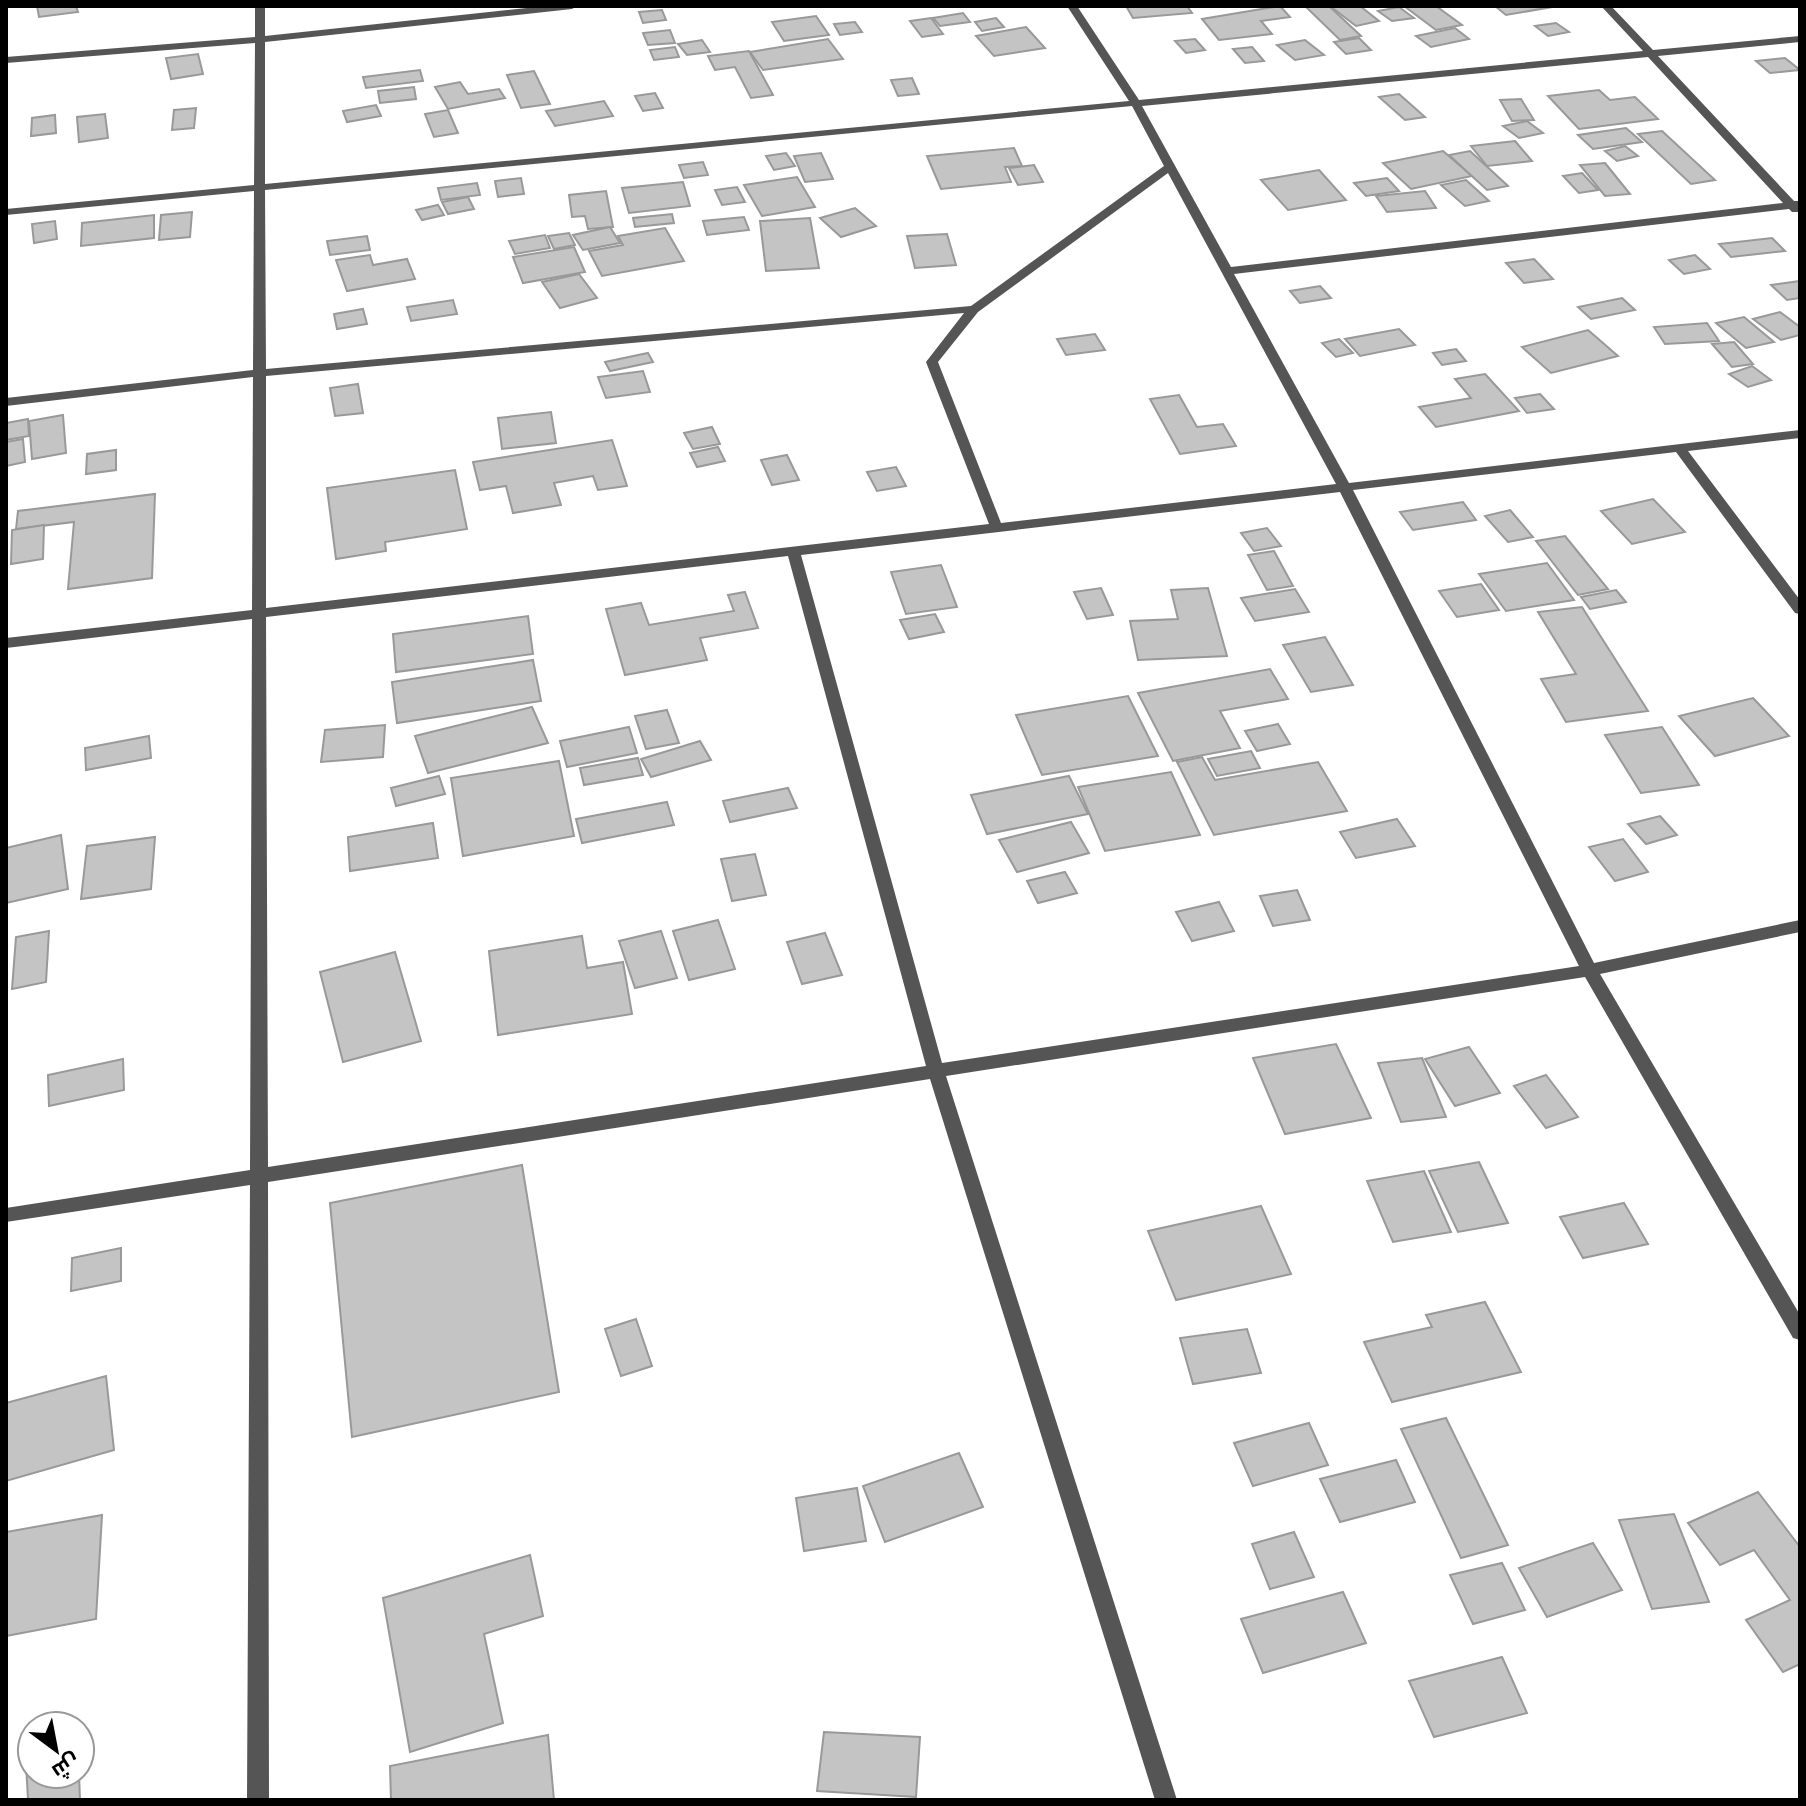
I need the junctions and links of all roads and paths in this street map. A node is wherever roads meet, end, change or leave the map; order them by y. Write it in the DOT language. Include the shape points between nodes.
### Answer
graph roads {
  1 [pos="260,6"];
  2 [pos="572,6"];
  3 [pos="1072,6"];
  4 [pos="1606,6"];
  5 [pos="1800,39"];
  6 [pos="259,40"];
  7 [pos="1651,54"];
  8 [pos="6,60"];
  9 [pos="1135,102"];
  10 [pos="1170,167"];
  11 [pos="260,188"];
  12 [pos="1797,208"];
  13 [pos="6,212"];
  14 [pos="1227,271"];
  15 [pos="974,309"];
  16 [pos="260,373"];
  17 [pos="6,402"];
  18 [pos="1800,434"];
  19 [pos="1679,448"];
  20 [pos="1344,486"];
  21 [pos="996,526"];
  22 [pos="793,550"];
  23 [pos="1800,610"];
  24 [pos="260,611"];
  25 [pos="6,643"];
  26 [pos="1800,926"];
  27 [pos="1589,970"];
  28 [pos="936,1071"];
  29 [pos="260,1175"];
  30 [pos="6,1215"];
  31 [pos="1800,1332"];
  32 [pos="258,1800"];
  33 [pos="1166,1800"];
  1 -- 6 [label="street"];
  2 -- 6 [label="street"];
  3 -- 9 [label="street"];
  4 -- 7 [label="street"];
  5 -- 7 [label="street"];
  6 -- 8 [label="street"];
  6 -- 11 [label="street"];
  7 -- 9 [label="street"];
  7 -- 12 [label="street"];
  9 -- 10 [label="street"];
  9 -- 11 [label="street"];
  10 -- 14 [label="street"];
  10 -- 15 [label="street"];
  11 -- 13 [label="street"];
  11 -- 16 [label="street"];
  12 -- 14 [label="street"];
  14 -- 20 [label="street"];
  15 -- 16 [label="street"];
  15 -- 21 [label="street" via="932,362"];
  16 -- 17 [label="street"];
  16 -- 24 [label="street"];
  18 -- 19 [label="street"];
  19 -- 20 [label="street"];
  19 -- 23 [label="street"];
  20 -- 21 [label="street"];
  20 -- 27 [label="street"];
  21 -- 22 [label="street"];
  22 -- 24 [label="street"];
  22 -- 28 [label="street"];
  24 -- 25 [label="street"];
  24 -- 29 [label="street"];
  26 -- 27 [label="street"];
  27 -- 28 [label="street"];
  27 -- 31 [label="street"];
  28 -- 29 [label="street"];
  28 -- 33 [label="street"];
  29 -- 30 [label="street"];
  29 -- 32 [label="street"];
}
